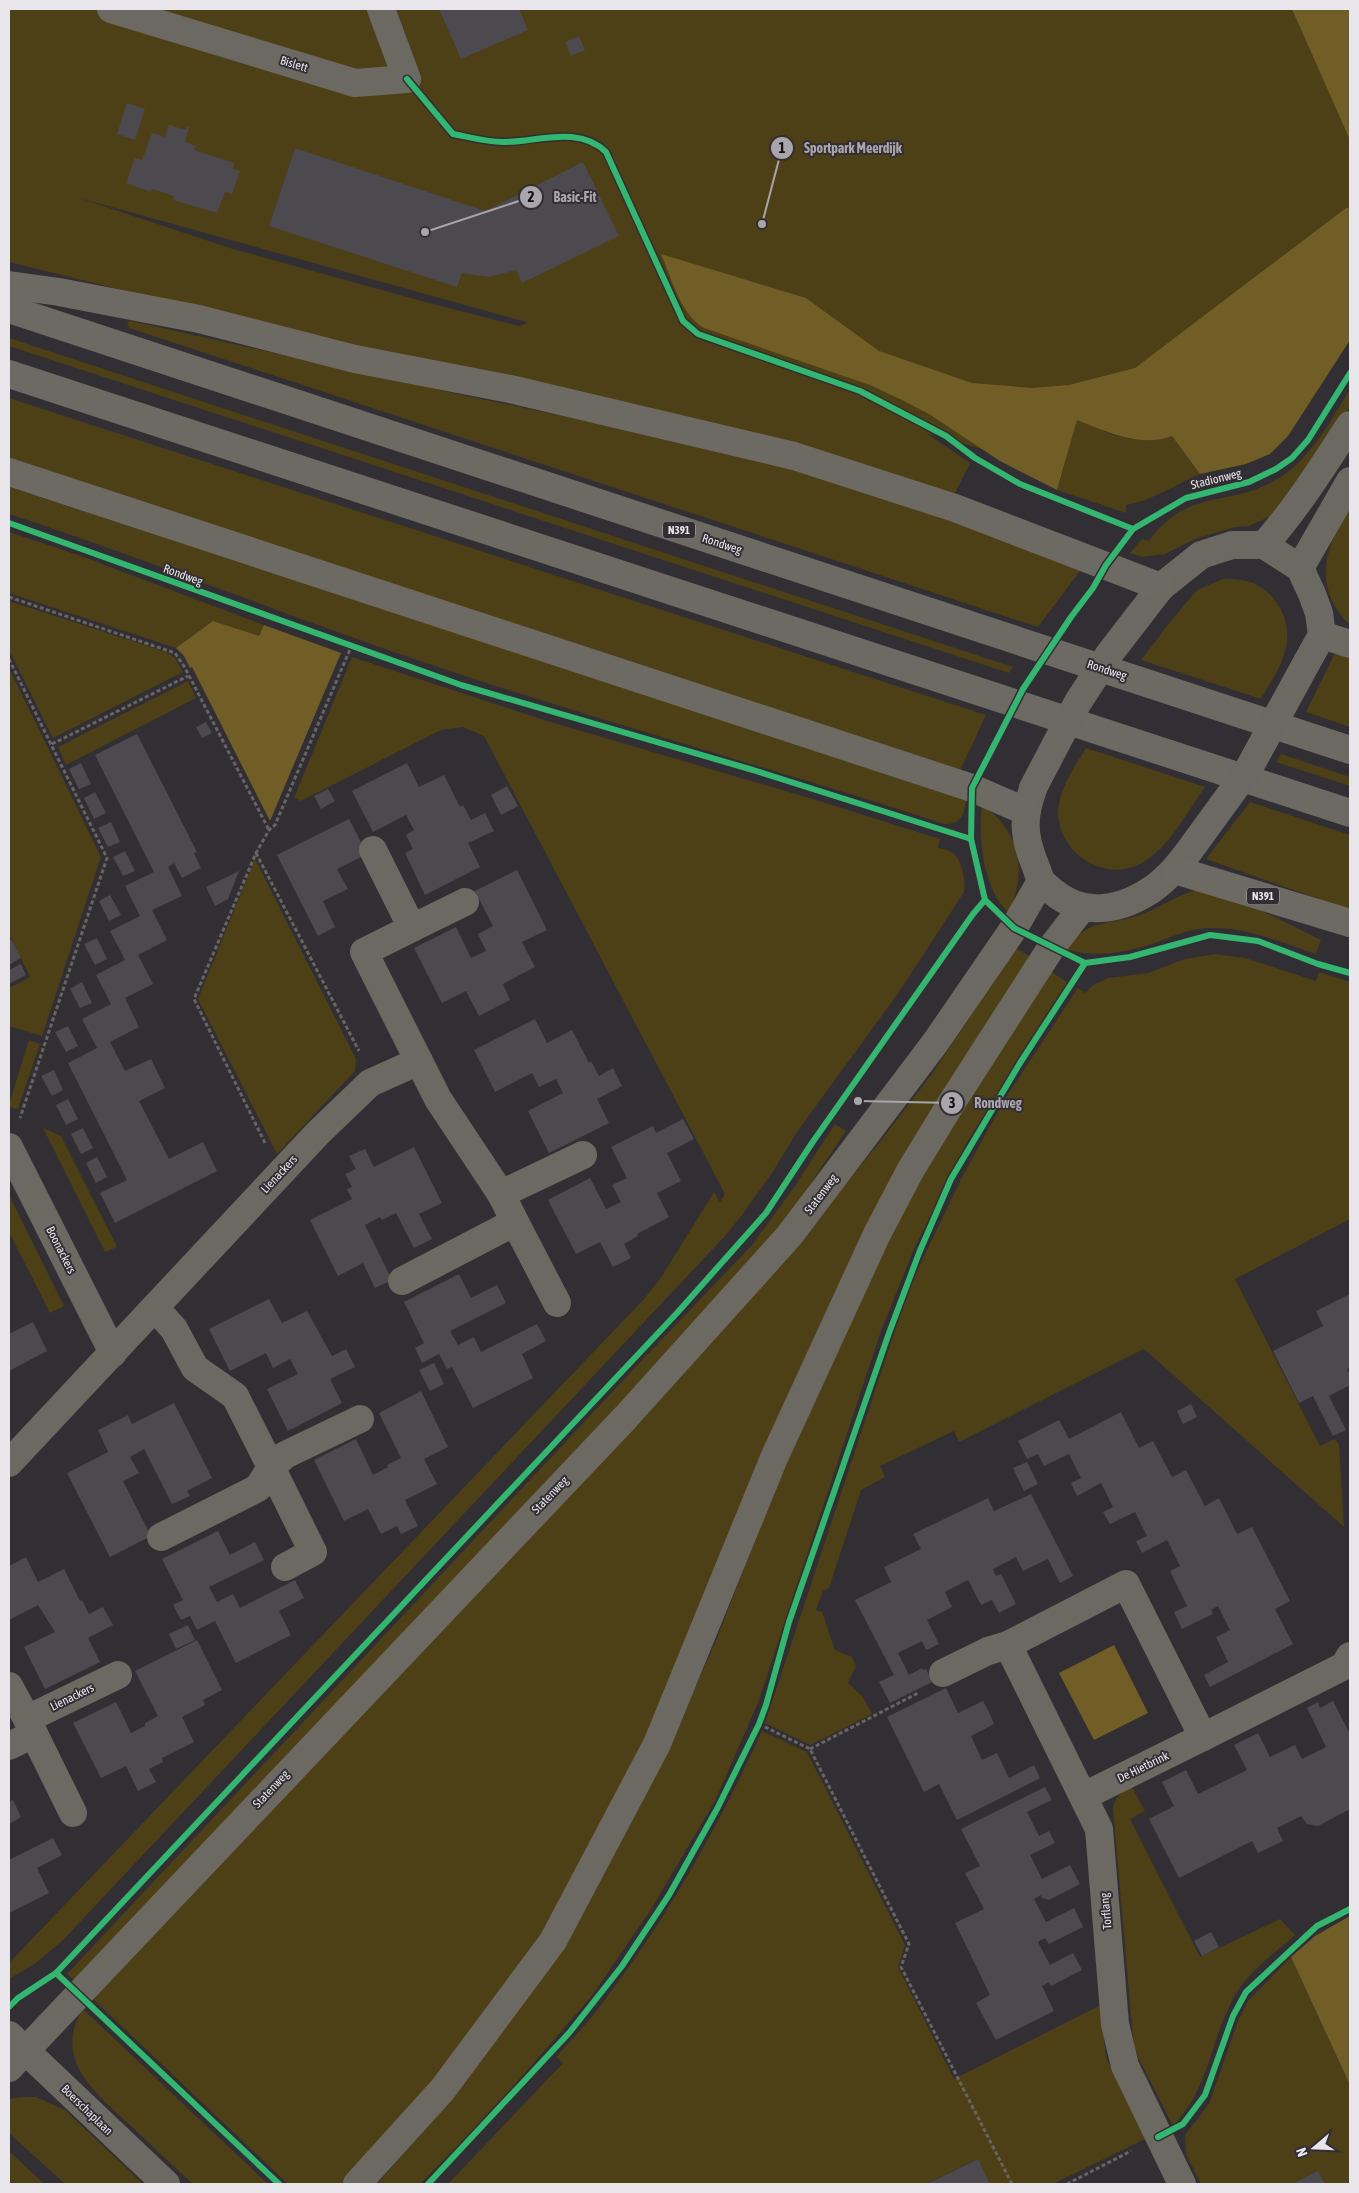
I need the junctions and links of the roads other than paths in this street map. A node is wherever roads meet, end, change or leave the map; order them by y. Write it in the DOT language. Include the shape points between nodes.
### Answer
graph roads {
  1 [pos="111,9"];
  2 [pos="382,9"];
  3 [pos="9,285"];
  4 [pos="9,309"];
  5 [pos="9,374"];
  6 [pos="1350,424"];
  7 [pos="9,472"];
  8 [pos="1350,481"];
  9 [pos="1264,545"];
  10 [pos="1300,568"];
  11 [pos="1161,587"];
  12 [pos="1322,635"];
  13 [pos="1350,644"];
  14 [pos="1350,750"];
  15 [pos="1029,800"];
  16 [pos="1350,813"];
  17 [pos="373,850"];
  18 [pos="1175,870"];
  19 [pos="1041,881"];
  20 [pos="464,902"];
  21 [pos="1082,908"];
  22 [pos="1350,923"];
  23 [pos="412,928"];
  24 [pos="419,1061"];
  25 [pos="13,1136"];
  26 [pos="583,1154"];
  27 [pos="501,1194"];
  28 [pos="515,1222"];
  29 [pos="402,1281"];
  30 [pos="558,1303"];
  31 [pos="155,1308"];
  32 [pos="113,1353"];
  33 [pos="360,1419"];
  34 [pos="9,1463"];
  35 [pos="270,1467"];
  36 [pos="161,1537"];
  37 [pos="285,1567"];
  38 [pos="1008,1645"];
  39 [pos="1350,1656"];
  40 [pos="943,1673"];
  41 [pos="118,1675"];
  42 [pos="9,1686"];
  43 [pos="30,1727"];
  44 [pos="1202,1737"];
  45 [pos="9,1746"];
  46 [pos="1084,1796"];
  47 [pos="73,1813"];
  48 [pos="14,2051"];
  49 [pos="166,2184"];
  50 [pos="357,2184"];
  51 [pos="1182,2184"];
  1 -- 2 [label="street, Bislett" via="355,83 407,79"];
  3 -- 11 [label="main road" via="199,319 355,359 510,389 794,456 955,508"];
  4 -- 14 [label="main road, Rondweg / N391"];
  5 -- 16 [label="main road"];
  6 -- 9 [label="street" via="1317,478"];
  7 -- 15 [label="main road" via="972,788"];
  8 -- 10 [label="street"];
  9 -- 10 [label="street"];
  9 -- 11 [label="street" via="1232,544 1201,555"];
  10 -- 12 [label="street" via="1319,613"];
  11 -- 15 [label="street, bridge" via="1110,653 1078,702"];
  12 -- 13 [label="main road"];
  12 -- 18 [label="street, bridge" via="1248,770"];
  15 -- 19 [label="street" via="1027,843"];
  17 -- 23 [label="street"];
  18 -- 21 [label="street" via="1151,890 1127,903 1111,908"];
  18 -- 22 [label="main road, N391"];
  19 -- 21 [label="street" via="1061,898"];
  19 -- 48 [label="street, Statenweg" via="1014,928 935,1043 789,1236 626,1417"];
  20 -- 23 [label="street"];
  21 -- 50 [label="street" via="1051,948 962,1087 910,1171 877,1234 774,1458 657,1744 553,1941 443,2089"];
  23 -- 24 [label="street" via="364,952"];
  24 -- 27 [label="street" via="438,1099"];
  24 -- 31 [label="street, Lienackers" via="370,1082 279,1173"];
  25 -- 32 [label="street, Boonackers"];
  26 -- 27 [label="street"];
  27 -- 28 [label="street"];
  28 -- 29 [label="street"];
  28 -- 30 [label="street"];
  31 -- 32 [label="street, Lienackers"];
  31 -- 35 [label="street" via="174,1329 195,1368 235,1396"];
  32 -- 34 [label="street, Lienackers"];
  33 -- 35 [label="street" via="285,1456"];
  35 -- 36 [label="street" via="258,1488"];
  35 -- 37 [label="street" via="313,1552"];
  38 -- 40 [label="street"];
  38 -- 44 [label="street" via="1126,1584"];
  38 -- 46 [label="street, Torflang"];
  39 -- 44 [label="street" via="1344,1666"];
  41 -- 43 [label="street, Lienackers"];
  42 -- 43 [label="street"];
  43 -- 45 [label="street, Lienackers"];
  43 -- 47 [label="street"];
  44 -- 46 [label="street, De Hietbrink"];
  46 -- 51 [label="street, Torflang" via="1099,1829 1115,2024 1126,2066"];
  48 -- 49 [label="street, Boerschaplaan"];
}
